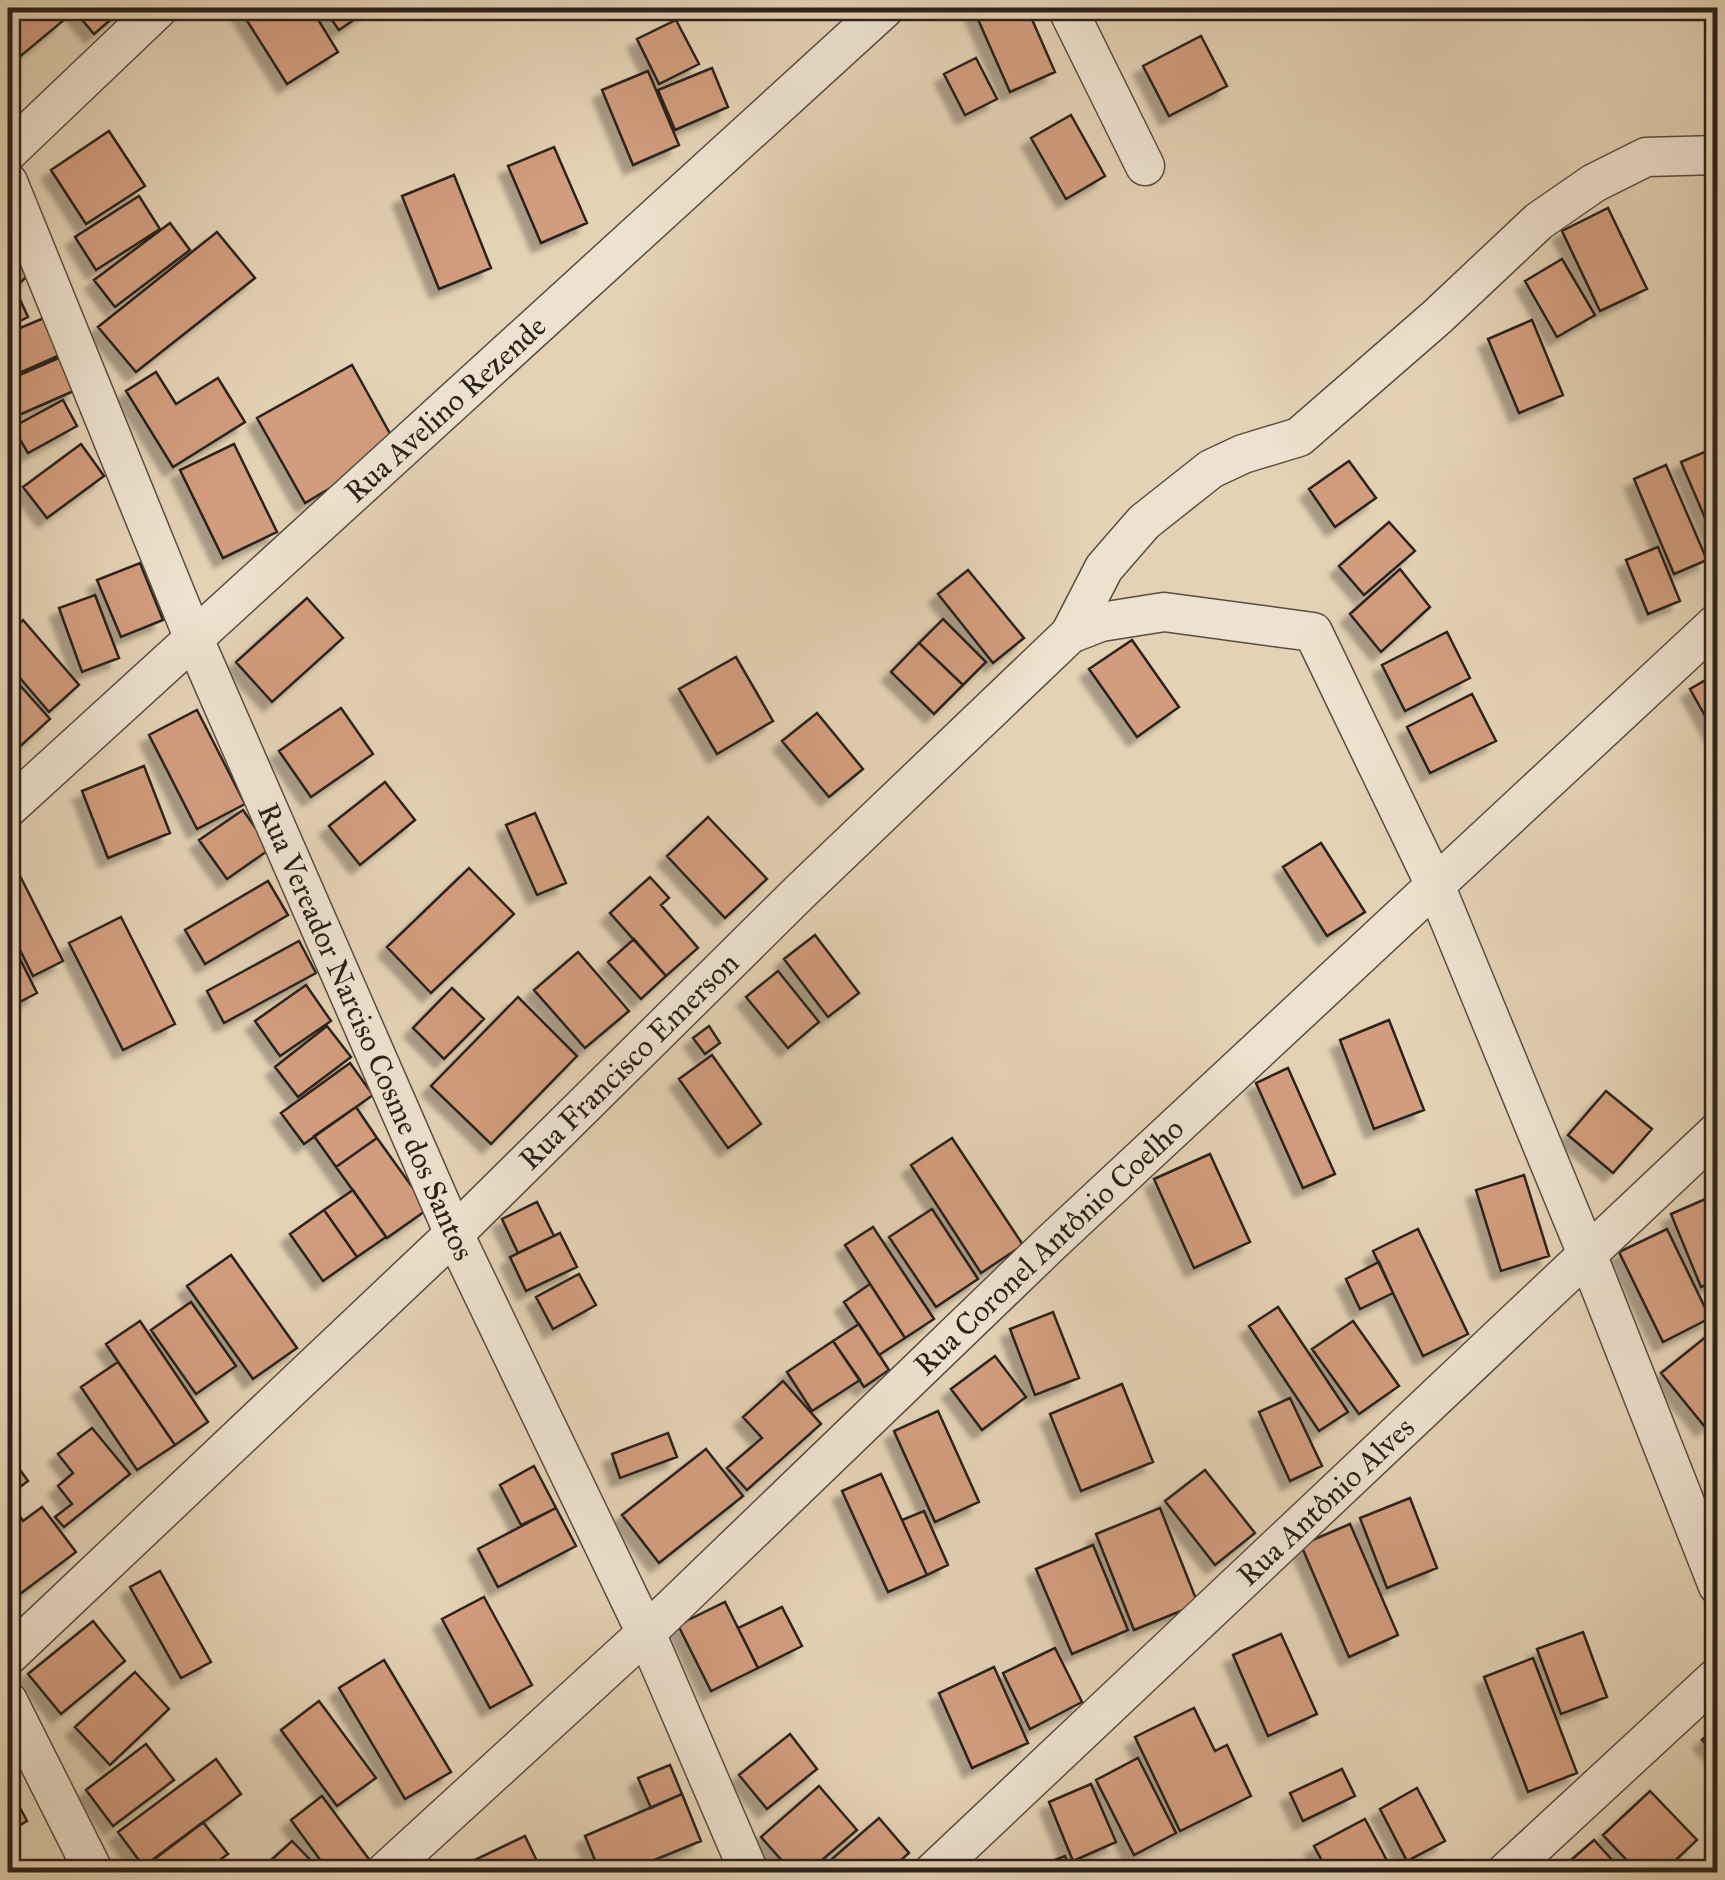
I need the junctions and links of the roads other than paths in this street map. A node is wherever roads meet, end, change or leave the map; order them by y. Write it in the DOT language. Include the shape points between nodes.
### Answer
graph roads {
  1 [pos="160,8"];
  2 [pos="885,8"];
  3 [pos="1067,8"];
  4 [pos="8,152"];
  5 [pos="1718,155"];
  6 [pos="1145,166"];
  7 [pos="8,182"];
  8 [pos="1718,622"];
  9 [pos="1070,634"];
  10 [pos="194,640"];
  11 [pos="8,808"];
  12 [pos="1435,885"];
  13 [pos="1718,1130"];
  14 [pos="454,1234"];
  15 [pos="1587,1254"];
  16 [pos="1718,1586"];
  17 [pos="646,1633"];
  18 [pos="8,1656"];
  19 [pos="1718,1676"];
  20 [pos="8,1700"];
  21 [pos="94,1872"];
  22 [pos="385,1872"];
  23 [pos="749,1872"];
  24 [pos="933,1872"];
  25 [pos="1506,1872"];
  1 -- 4 [label="street"];
  2 -- 10 [label="street, Rua Avelino Rezende"];
  3 -- 6 [label="street"];
  5 -- 9 [label="street" via="1646,157 1539,221 1300,437 1212,469 1144,522 1104,568"];
  7 -- 10 [label="street, Rua Vereador Narciso Cosme dos Santos"];
  8 -- 12 [label="street, Rua Coronel Antônio Coelho"];
  9 -- 12 [label="street, Rua Francisco Emerson" via="1164,612 1313,632"];
  9 -- 14 [label="street, Rua Francisco Emerson"];
  10 -- 11 [label="street, Rua Avelino Rezende"];
  10 -- 14 [label="street, Rua Vereador Narciso Cosme dos Santos"];
  12 -- 15 [label="street"];
  12 -- 17 [label="street, Rua Coronel Antônio Coelho"];
  13 -- 15 [label="street, Rua Antônio Alves"];
  14 -- 17 [label="street, Rua Vereador Narciso Cosme dos Santos"];
  14 -- 18 [label="street, Rua Francisco Emerson"];
  15 -- 16 [label="street"];
  15 -- 24 [label="street, Rua Antônio Alves"];
  17 -- 22 [label="street, Rua Coronel Antônio Coelho"];
  17 -- 23 [label="street, Rua Vereador Narciso Cosme dos Santos"];
  19 -- 25 [label="street"];
  20 -- 21 [label="street"];
}
